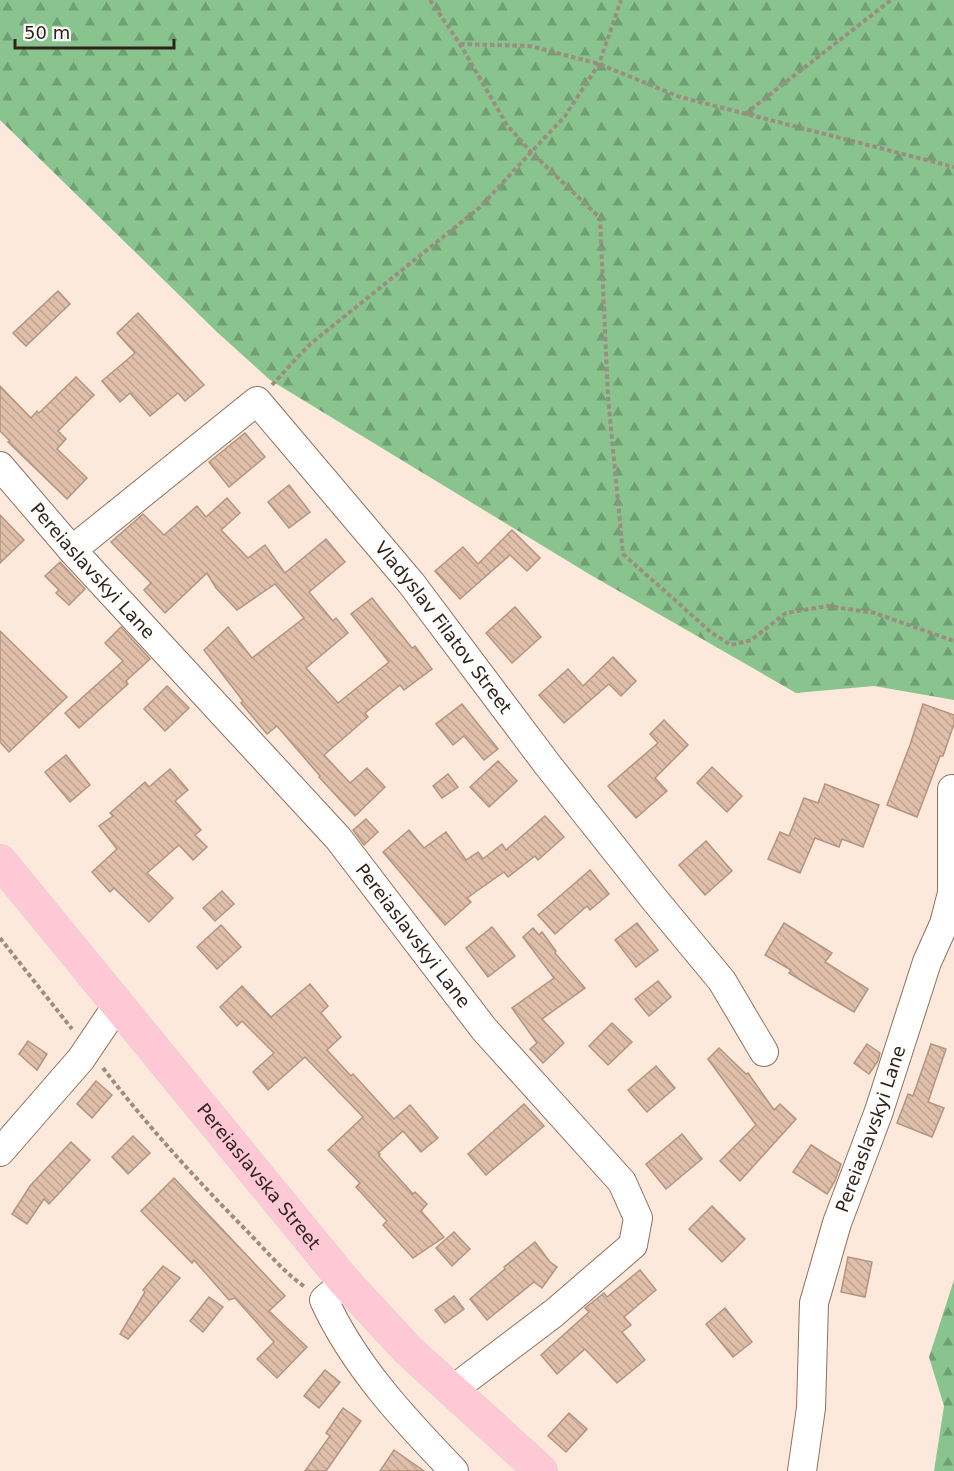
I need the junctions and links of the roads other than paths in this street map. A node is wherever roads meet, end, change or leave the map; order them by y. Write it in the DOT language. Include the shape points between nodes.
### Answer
graph roads {
  1 [pos="0,466"];
  2 [pos="72,550"];
  3 [pos="952,789"];
  4 [pos="0,861"];
  5 [pos="117,1004"];
  6 [pos="764,1052"];
  7 [pos="0,1152"];
  8 [pos="335,1291"];
  9 [pos="451,1391"];
  10 [pos="454,1471"];
  11 [pos="541,1471"];
  12 [pos="802,1471"];
  1 -- 2 [label="street, Pereiaslavskyi Lane"];
  2 -- 6 [label="street, Vladyslav Filatov Street" via="257,401 411,583 547,764 723,981"];
  2 -- 9 [label="street, Pereiaslavskyi Lane" via="338,838 484,1029 622,1182 638,1218 633,1245 554,1313"];
  3 -- 12 [label="street, Pereiaslavskyi Lane" via="952,892 944,924 927,962 879,1112 837,1223 814,1304 811,1408"];
  4 -- 5 [label="main road, Pereiaslavska Street"];
  5 -- 7 [label="street" via="88,1049"];
  5 -- 8 [label="main road, Pereiaslavska Street"];
  8 -- 9 [label="main road, Pereiaslavska Street"];
  8 -- 10 [label="street" via="347,1343 403,1417"];
  9 -- 11 [label="main road, Pereiaslavska Street"];
}
